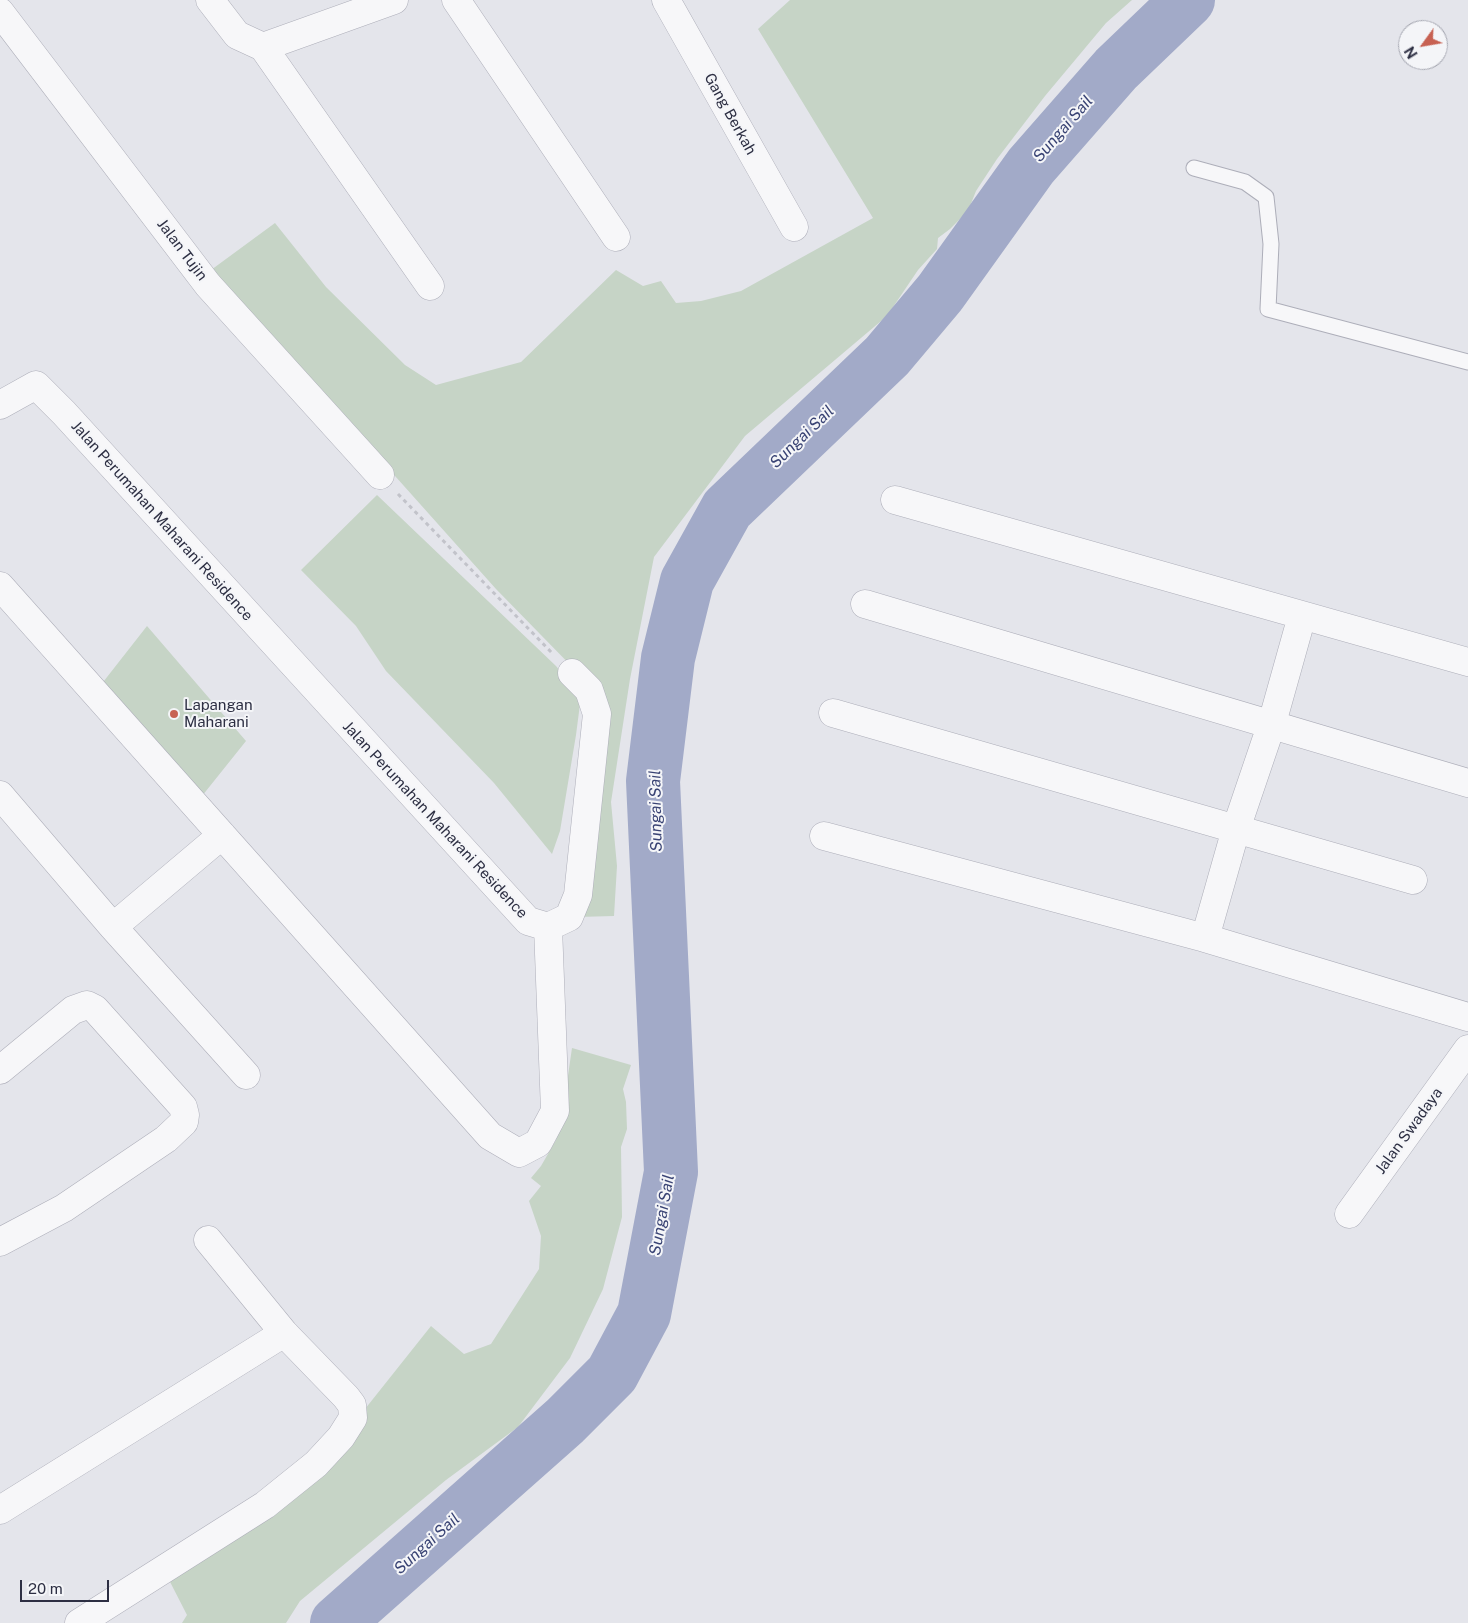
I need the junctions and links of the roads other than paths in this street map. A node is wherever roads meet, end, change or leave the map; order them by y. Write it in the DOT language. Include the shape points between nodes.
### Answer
graph roads {
  1 [pos="210,0"];
  2 [pos="394,0"];
  3 [pos="456,0"];
  4 [pos="666,0"];
  5 [pos="0,12"];
  6 [pos="263,47"];
  7 [pos="1194,168"];
  8 [pos="794,227"];
  9 [pos="616,238"];
  10 [pos="430,286"];
  11 [pos="1468,362"];
  12 [pos="0,405"];
  13 [pos="380,475"];
  14 [pos="895,500"];
  15 [pos="0,586"];
  16 [pos="865,604"];
  17 [pos="1302,616"];
  18 [pos="1468,662"];
  19 [pos="572,673"];
  20 [pos="833,713"];
  21 [pos="1272,723"];
  22 [pos="1468,783"];
  23 [pos="0,795"];
  24 [pos="1236,829"];
  25 [pos="222,835"];
  26 [pos="824,836"];
  27 [pos="1413,880"];
  28 [pos="548,927"];
  29 [pos="113,928"];
  30 [pos="1205,938"];
  31 [pos="1468,1017"];
  32 [pos="1468,1049"];
  33 [pos="0,1070"];
  34 [pos="246,1075"];
  35 [pos="1349,1214"];
  36 [pos="208,1240"];
  37 [pos="0,1242"];
  38 [pos="284,1333"];
  39 [pos="0,1510"];
  40 [pos="79,1623"];
  1 -- 6 [label="street" via="237,34"];
  2 -- 6 [label="street"];
  3 -- 9 [label="street"];
  4 -- 8 [label="street, Gang Berkah"];
  5 -- 13 [label="street, Jalan Tujin" via="208,285"];
  6 -- 10 [label="street"];
  7 -- 11 [label="lane" via="1245,182 1266,197 1271,244 1268,309"];
  12 -- 28 [label="street, Jalan Perumahan Maharani Residence" via="36,385 528,921"];
  14 -- 17 [label="street"];
  15 -- 25 [label="street"];
  16 -- 21 [label="street"];
  17 -- 18 [label="street"];
  17 -- 21 [label="street"];
  19 -- 28 [label="street" via="589,690 598,714 578,895 569,917"];
  20 -- 24 [label="street"];
  21 -- 22 [label="street"];
  21 -- 24 [label="street"];
  23 -- 29 [label="street"];
  24 -- 27 [label="street"];
  24 -- 30 [label="street"];
  25 -- 28 [label="street" via="490,1136 519,1153 538,1143 555,1111"];
  25 -- 29 [label="street"];
  26 -- 30 [label="street"];
  29 -- 34 [label="street"];
  30 -- 31 [label="street"];
  32 -- 35 [label="street, Jalan Swadaya"];
  33 -- 37 [label="street" via="73,1010 87,1005 95,1009 183,1106 185,1115 184,1122 166,1139 64,1208"];
  36 -- 38 [label="street"];
  38 -- 39 [label="street"];
  38 -- 40 [label="street" via="352,1405 353,1418 347,1429 316,1464 265,1505"];
}
